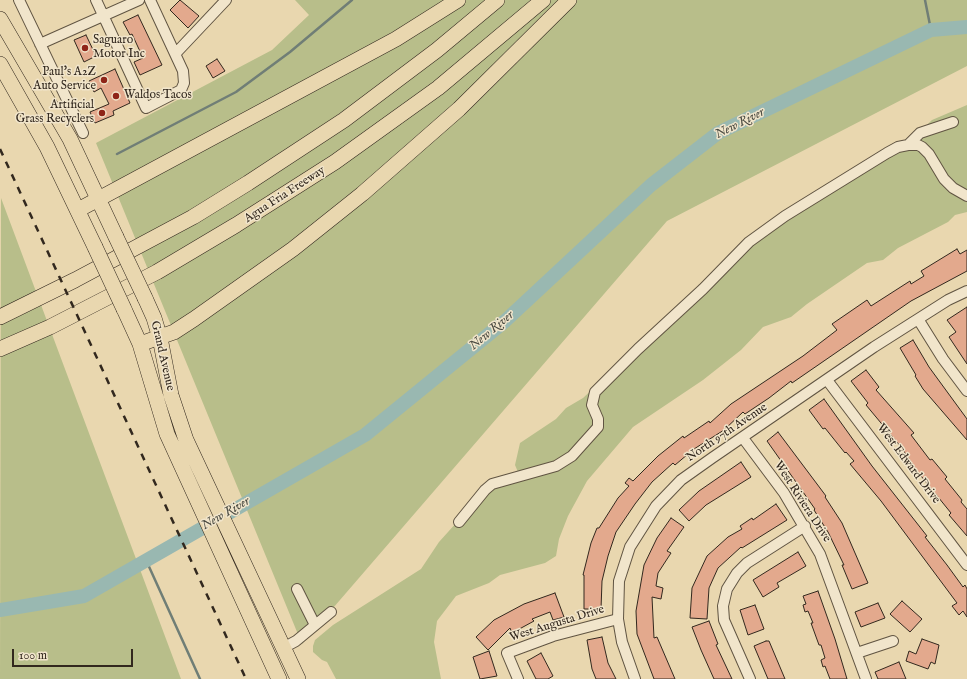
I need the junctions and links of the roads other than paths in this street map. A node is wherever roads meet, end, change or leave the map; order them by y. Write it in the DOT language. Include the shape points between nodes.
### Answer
graph roads {
  1 [pos="19,0"];
  2 [pos="96,0"];
  3 [pos="139,0"];
  4 [pos="150,0"];
  5 [pos="226,0"];
  6 [pos="458,0"];
  7 [pos="497,0"];
  8 [pos="544,0"];
  9 [pos="569,0"];
  10 [pos="103,15"];
  11 [pos="0,19"];
  12 [pos="40,44"];
  13 [pos="176,54"];
  14 [pos="0,64"];
  15 [pos="953,122"];
  16 [pos="83,133"];
  17 [pos="908,144"];
  18 [pos="967,196"];
  19 [pos="98,200"];
  20 [pos="78,210"];
  21 [pos="967,291"];
  22 [pos="0,317"];
  23 [pos="918,319"];
  24 [pos="160,338"];
  25 [pos="140,344"];
  26 [pos="0,349"];
  27 [pos="828,380"];
  28 [pos="967,391"];
  29 [pos="743,438"];
  30 [pos="459,522"];
  31 [pos="805,526"];
  32 [pos="967,565"];
  33 [pos="297,589"];
  34 [pos="331,612"];
  35 [pos="618,619"];
  36 [pos="315,625"];
  37 [pos="893,641"];
  38 [pos="283,648"];
  39 [pos="857,652"];
  40 [pos="279,679"];
  41 [pos="298,679"];
  42 [pos="518,679"];
  43 [pos="635,679"];
  44 [pos="750,679"];
  45 [pos="866,679"];
  1 -- 12 [label="street"];
  2 -- 10 [label="street"];
  3 -- 10 [label="street"];
  4 -- 13 [label="street"];
  5 -- 13 [label="street"];
  6 -- 19 [label="highway" via="396,39"];
  7 -- 22 [label="highway" via="437,50 344,120 248,183 186,221"];
  8 -- 26 [label="highway, Agua Fria Freeway" via="438,88 336,162 157,272 50,327"];
  9 -- 24 [label="highway" via="445,122 362,194 237,289 174,332"];
  10 -- 12 [label="street"];
  10 -- 13 [label="street" via="146,108 181,90 184,70"];
  11 -- 19 [label="highway, Grand Avenue" via="70,139"];
  12 -- 16 [label="street"];
  14 -- 20 [label="highway, Grand Avenue" via="47,147"];
  15 -- 17 [label="street" via="920,133"];
  17 -- 18 [label="street" via="918,145 930,154 944,179"];
  17 -- 30 [label="street" via="887,152 749,242 595,392 592,405 598,419 598,427 572,456 556,466 492,484"];
  19 -- 20 [label="highway"];
  19 -- 24 [label="highway, Grand Avenue, bridge" via="154,318"];
  20 -- 25 [label="highway, Grand Avenue, bridge"];
  21 -- 23 [label="street, North 97th Avenue"];
  23 -- 27 [label="street, North 97th Avenue"];
  23 -- 28 [label="street"];
  24 -- 25 [label="highway"];
  24 -- 38 [label="highway, Grand Avenue" via="175,409 197,464"];
  25 -- 40 [label="highway, Grand Avenue" via="164,428"];
  27 -- 29 [label="street, North 97th Avenue"];
  27 -- 32 [label="street, West Edward Drive"];
  29 -- 31 [label="street, West Riviera Drive"];
  29 -- 35 [label="street, North 97th Avenue" via="681,480 656,506 630,547 624,563 620,581"];
  31 -- 39 [label="street, West Riviera Drive" via="820,554"];
  31 -- 44 [label="street" via="747,563 727,589 723,606 724,620"];
  33 -- 36 [label="street"];
  34 -- 36 [label="street"];
  35 -- 42 [label="street, West Augusta Drive" via="553,636 507,653"];
  35 -- 43 [label="street, North 97th Avenue" via="622,642"];
  36 -- 38 [label="street"];
  37 -- 39 [label="street"];
  38 -- 41 [label="highway, Grand Avenue"];
  39 -- 45 [label="street, West Riviera Drive"];
}
